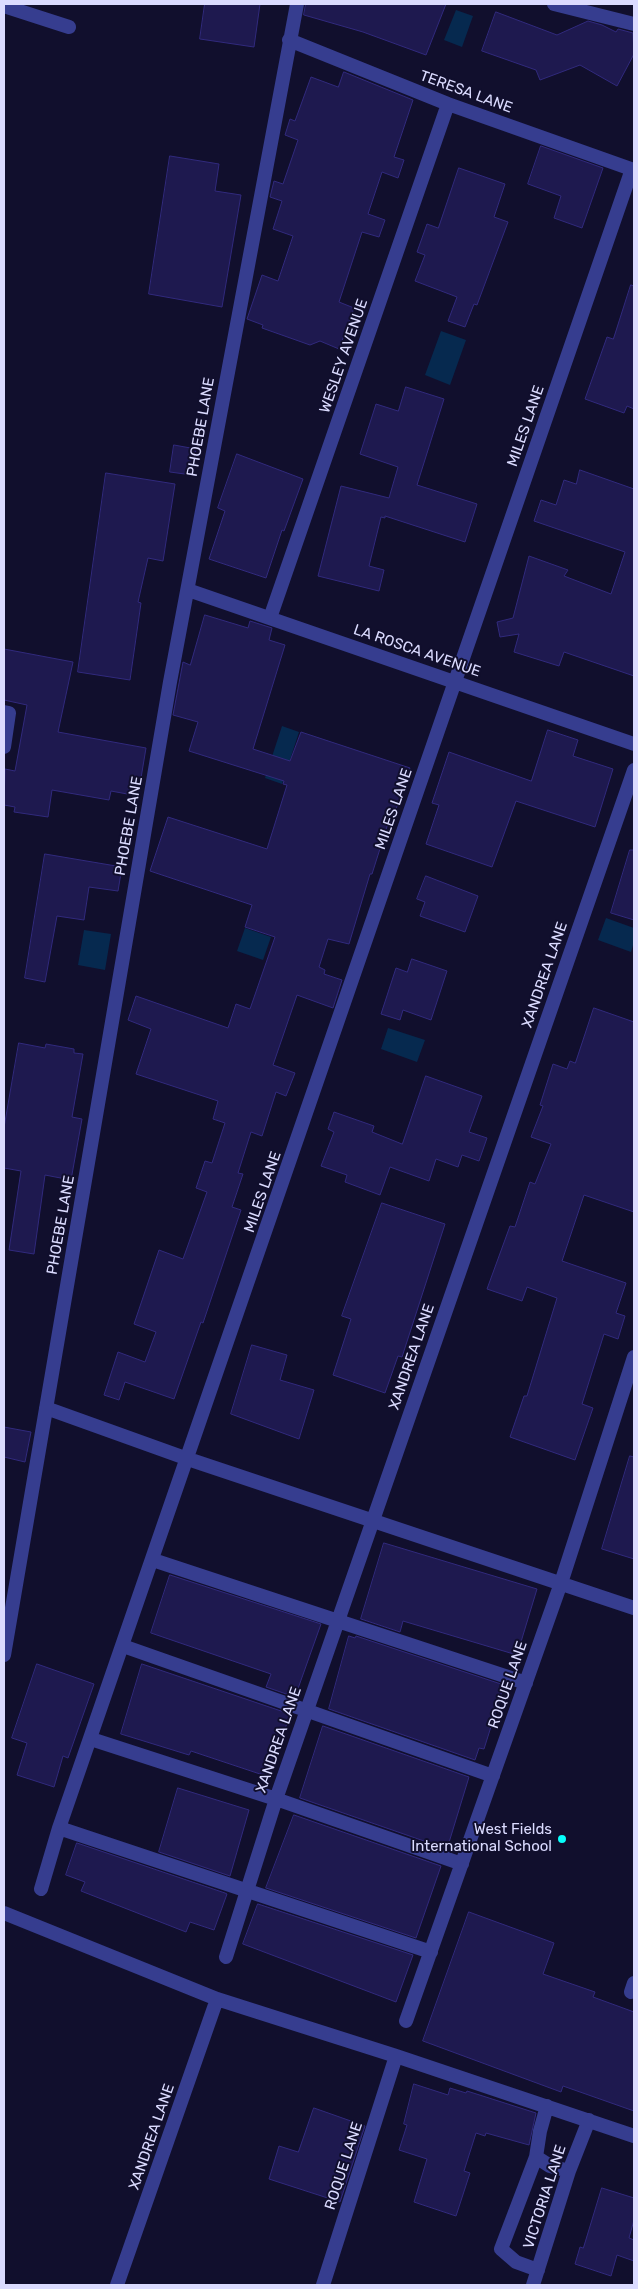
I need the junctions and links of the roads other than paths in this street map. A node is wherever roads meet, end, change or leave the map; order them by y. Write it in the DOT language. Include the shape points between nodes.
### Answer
graph roads {
  1 [pos="297,4"];
  2 [pos="554,4"];
  3 [pos="4,6"];
  4 [pos="634,24"];
  5 [pos="69,26"];
  6 [pos="289,40"];
  7 [pos="448,104"];
  8 [pos="633,170"];
  9 [pos="188,590"];
  10 [pos="270,618"];
  11 [pos="455,682"];
  12 [pos="7,712"];
  13 [pos="634,744"];
  14 [pos="4,747"];
  15 [pos="634,770"];
  16 [pos="634,1357"];
  17 [pos="46,1408"];
  18 [pos="188,1459"];
  19 [pos="372,1520"];
  20 [pos="153,1560"];
  21 [pos="561,1583"];
  22 [pos="634,1608"];
  23 [pos="338,1620"];
  24 [pos="123,1646"];
  25 [pos="4,1655"];
  26 [pos="526,1683"];
  27 [pos="307,1709"];
  28 [pos="91,1739"];
  29 [pos="493,1776"];
  30 [pos="276,1799"];
  31 [pos="59,1828"];
  32 [pos="462,1864"];
  33 [pos="41,1889"];
  34 [pos="247,1892"];
  35 [pos="4,1913"];
  36 [pos="431,1952"];
  37 [pos="226,1957"];
  38 [pos="217,2000"];
  39 [pos="406,2021"];
  40 [pos="396,2056"];
  41 [pos="547,2106"];
  42 [pos="589,2120"];
  43 [pos="634,2136"];
  44 [pos="536,2157"];
  45 [pos="569,2171"];
  46 [pos="538,2270"];
  47 [pos="117,2285"];
  48 [pos="322,2285"];
  49 [pos="533,2285"];
  1 -- 6 [label="street, PHOEBE LANE"];
  2 -- 4 [label="street"];
  3 -- 5 [label="street"];
  6 -- 7 [label="street, TERESA LANE"];
  6 -- 9 [label="street, PHOEBE LANE"];
  7 -- 8 [label="street, TERESA LANE"];
  7 -- 10 [label="street, WESLEY AVENUE"];
  8 -- 11 [label="street, MILES LANE"];
  9 -- 10 [label="street, LA ROSCA AVENUE"];
  9 -- 17 [label="street, PHOEBE LANE"];
  10 -- 11 [label="street, LA ROSCA AVENUE"];
  11 -- 13 [label="street, LA ROSCA AVENUE"];
  11 -- 18 [label="street, MILES LANE"];
  12 -- 14 [label="street"];
  15 -- 19 [label="street, XANDREA LANE"];
  16 -- 21 [label="street, ROQUE LANE"];
  17 -- 18 [label="street"];
  17 -- 25 [label="street, PHOEBE LANE"];
  18 -- 19 [label="street"];
  18 -- 20 [label="street, MILES LANE"];
  19 -- 21 [label="street"];
  19 -- 23 [label="street, XANDREA LANE"];
  20 -- 23 [label="street"];
  20 -- 24 [label="street, MILES LANE"];
  21 -- 22 [label="street"];
  21 -- 26 [label="street, ROQUE LANE"];
  23 -- 26 [label="street"];
  23 -- 27 [label="street, XANDREA LANE"];
  24 -- 27 [label="street"];
  24 -- 28 [label="street, MILES LANE"];
  26 -- 29 [label="street, ROQUE LANE"];
  27 -- 29 [label="street"];
  27 -- 30 [label="street, XANDREA LANE"];
  28 -- 30 [label="street"];
  28 -- 31 [label="street, MILES LANE"];
  29 -- 32 [label="street, ROQUE LANE"];
  30 -- 32 [label="street"];
  30 -- 34 [label="street, XANDREA LANE"];
  31 -- 33 [label="street, MILES LANE"];
  31 -- 34 [label="street"];
  32 -- 36 [label="street, ROQUE LANE"];
  34 -- 36 [label="street"];
  34 -- 37 [label="street, XANDREA LANE"];
  35 -- 38 [label="street"];
  36 -- 39 [label="street, ROQUE LANE"];
  38 -- 40 [label="street"];
  38 -- 47 [label="street, XANDREA LANE"];
  40 -- 41 [label="street"];
  40 -- 48 [label="street, ROQUE LANE"];
  41 -- 42 [label="street"];
  41 -- 44 [label="street"];
  42 -- 43 [label="street"];
  42 -- 45 [label="street, VICTORIA LANE"];
  44 -- 45 [label="street" via="550,2166"];
  44 -- 46 [label="street" via="501,2249 516,2262"];
  45 -- 46 [label="street, VICTORIA LANE"];
  46 -- 49 [label="street, VICTORIA LANE"];
}
